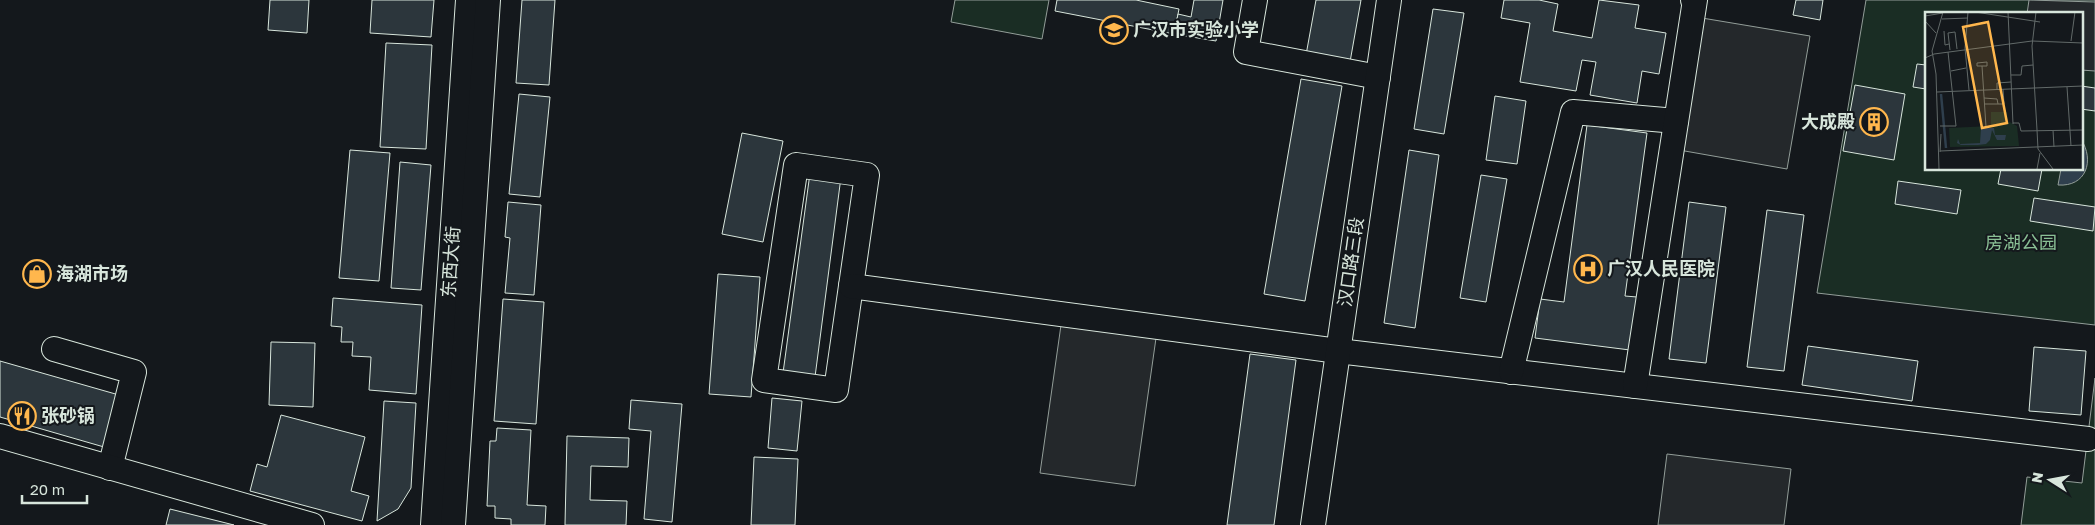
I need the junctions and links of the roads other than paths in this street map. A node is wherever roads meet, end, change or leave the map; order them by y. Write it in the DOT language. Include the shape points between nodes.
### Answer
graph roads {
  1 [pos="468,0"];
  2 [pos="488,0"];
  3 [pos="1255,0"];
  4 [pos="1389,0"];
  5 [pos="1693,0"];
  6 [pos="1378,77"];
  7 [pos="1676,121"];
  8 [pos="851,286"];
  9 [pos="54,349"];
  10 [pos="1338,351"];
  11 [pos="1511,372"];
  12 [pos="1635,386"];
  13 [pos="0,436"];
  14 [pos="2088,439"];
  15 [pos="110,468"];
  16 [pos="312,525"];
  17 [pos="433,525"];
  18 [pos="453,525"];
  19 [pos="1313,525"];
  1 -- 17 [label="street, 东西大街"];
  2 -- 18 [label="street, 东西大街"];
  3 -- 6 [label="street" via="1246,52"];
  4 -- 6 [label="street, 汉口路三段"];
  5 -- 7 [label="street"];
  6 -- 10 [label="street, 汉口路三段"];
  7 -- 11 [label="street" via="1573,112"];
  7 -- 12 [label="street"];
  8 -- 8 [label="street" via="836,390 764,380 796,165 867,176"];
  8 -- 10 [label="street"];
  9 -- 15 [label="street" via="134,372"];
  10 -- 11 [label="street"];
  10 -- 19 [label="street, 汉口路三段"];
  11 -- 12 [label="street"];
  12 -- 14 [label="street"];
  13 -- 15 [label="street"];
  15 -- 16 [label="street"];
}
